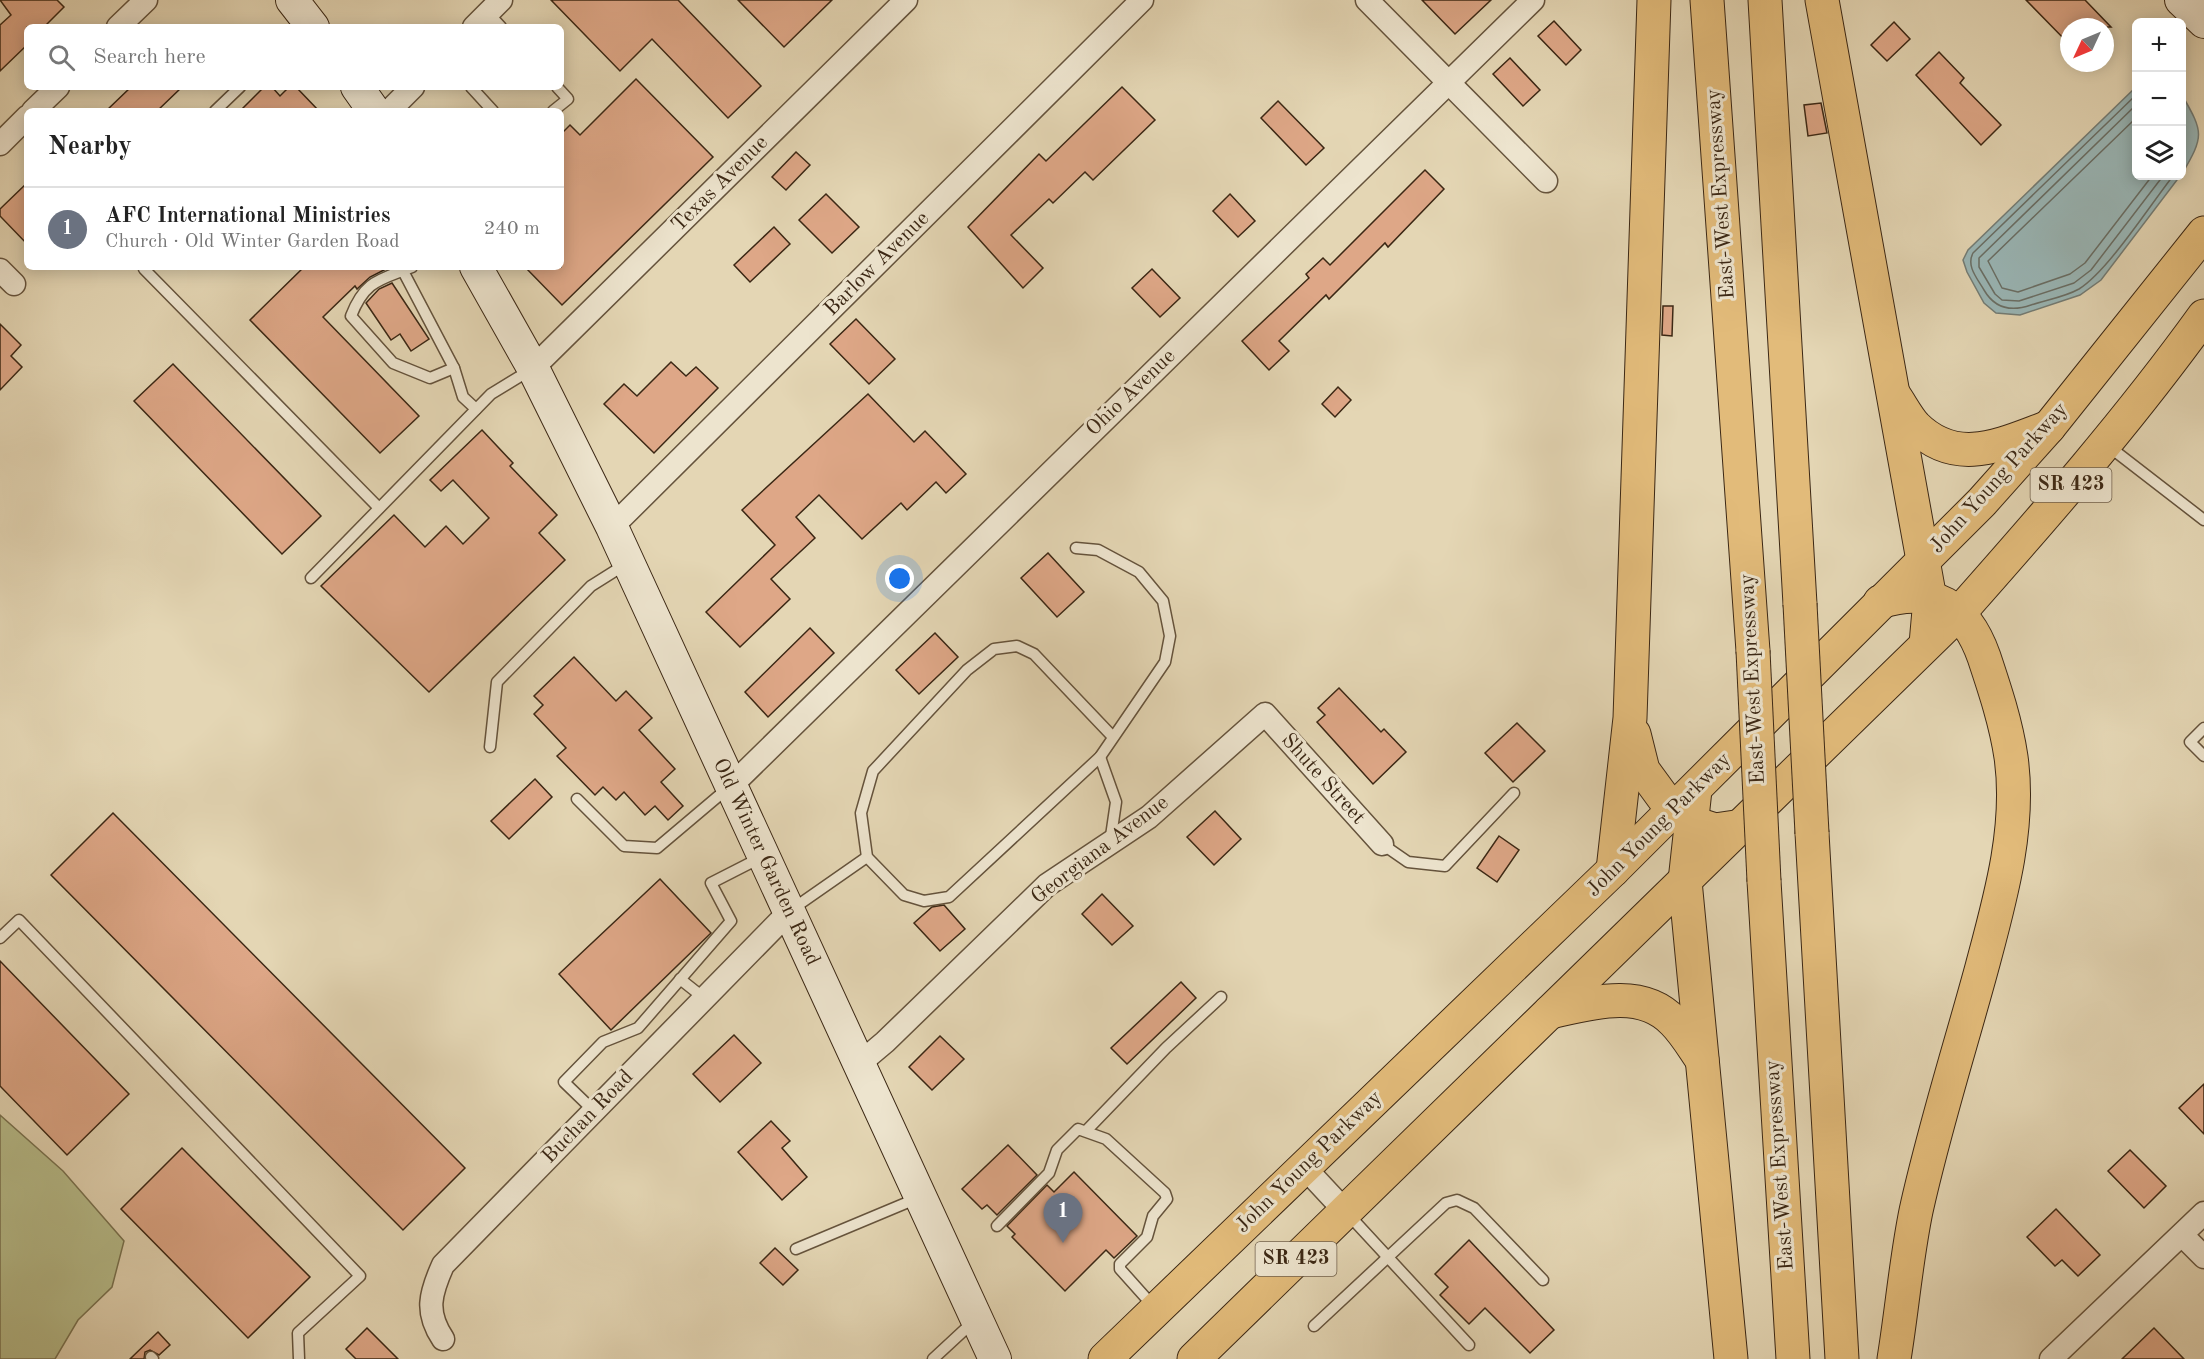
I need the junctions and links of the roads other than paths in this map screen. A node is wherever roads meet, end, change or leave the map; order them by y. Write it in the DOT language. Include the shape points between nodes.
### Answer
graph roads {
  1 [pos="146,0"];
  2 [pos="292,0"];
  3 [pos="906,0"];
  4 [pos="1143,0"];
  5 [pos="1367,0"];
  6 [pos="1533,0"];
  7 [pos="1654,0"];
  8 [pos="1707,0"];
  9 [pos="1765,0"];
  10 [pos="1822,0"];
  11 [pos="121,24"];
  12 [pos="310,24"];
  13 [pos="1449,81"];
  14 [pos="55,90"];
  15 [pos="237,90"];
  16 [pos="359,90"];
  17 [pos="410,90"];
  18 [pos="474,90"];
  19 [pos="560,90"];
  20 [pos="36,108"];
  21 [pos="218,108"];
  22 [pos="372,108"];
  23 [pos="392,108"];
  24 [pos="491,108"];
  25 [pos="557,108"];
  26 [pos="24,120"];
  27 [pos="0,144"];
  28 [pos="1546,181"];
  29 [pos="2204,234"];
  30 [pos="145,270"];
  31 [pos="404,270"];
  32 [pos="408,270"];
  33 [pos="478,270"];
  34 [pos="2204,316"];
  35 [pos="454,368"];
  36 [pos="533,368"];
  37 [pos="1893,394"];
  38 [pos="476,409"];
  39 [pos="2049,427"];
  40 [pos="2105,443"];
  41 [pos="379,508"];
  42 [pos="2204,520"];
  43 [pos="612,527"];
  44 [pos="1076,548"];
  45 [pos="1923,561"];
  46 [pos="629,563"];
  47 [pos="311,578"];
  48 [pos="1930,599"];
  49 [pos="1880,602"];
  50 [pos="1960,612"];
  51 [pos="1926,644"];
  52 [pos="1265,714"];
  53 [pos="1630,718"];
  54 [pos="2204,728"];
  55 [pos="1113,737"];
  56 [pos="490,747"];
  57 [pos="2204,756"];
  58 [pos="1100,757"];
  59 [pos="731,786"];
  60 [pos="1514,793"];
  61 [pos="577,799"];
  62 [pos="1687,808"];
  63 [pos="1742,826"];
  64 [pos="1110,843"];
  65 [pos="1382,844"];
  66 [pos="763,857"];
  67 [pos="867,857"];
  68 [pos="1613,870"];
  69 [pos="1685,881"];
  70 [pos="789,912"];
  71 [pos="0,938"];
  72 [pos="680,979"];
  73 [pos="1221,997"];
  74 [pos="704,998"];
  75 [pos="1550,1012"];
  76 [pos="1703,1061"];
  77 [pos="860,1063"];
  78 [pos="594,1111"];
  79 [pos="1087,1130"];
  80 [pos="1304,1167"];
  81 [pos="921,1196"];
  82 [pos="1345,1211"];
  83 [pos="2204,1213"];
  84 [pos="997,1226"];
  85 [pos="2182,1234"];
  86 [pos="796,1249"];
  87 [pos="1388,1257"];
  88 [pos="2204,1257"];
  89 [pos="1543,1280"];
  90 [pos="1157,1309"];
  91 [pos="976,1318"];
  92 [pos="1314,1326"];
  93 [pos="443,1339"];
  94 [pos="1469,1345"];
  95 [pos="299,1359"];
  96 [pos="933,1359"];
  97 [pos="995,1359"];
  98 [pos="1105,1359"];
  99 [pos="1194,1359"];
  100 [pos="1731,1359"];
  101 [pos="1793,1359"];
  102 [pos="1842,1359"];
  103 [pos="1894,1359"];
  104 [pos="2051,1359"];
  1 -- 11 [label="street"];
  2 -- 12 [label="main road"];
  3 -- 36 [label="street, Texas Avenue"];
  4 -- 43 [label="street, Barlow Avenue"];
  5 -- 13 [label="street"];
  6 -- 13 [label="street, Ohio Avenue"];
  7 -- 53 [label="main road"];
  8 -- 101 [label="main road, East-West Expressway, bridge" via="1753,651"];
  9 -- 102 [label="main road, bridge"];
  10 -- 37 [label="main road"];
  13 -- 28 [label="street"];
  13 -- 59 [label="street, Ohio Avenue"];
  14 -- 20 [label="street"];
  15 -- 21 [label="lane"];
  16 -- 22 [label="main road"];
  17 -- 23 [label="street"];
  18 -- 24 [label="lane"];
  19 -- 25 [label="lane" via="568,99"];
  26 -- 27 [label="street"];
  29 -- 39 [label="main road, John Young Parkway / SR 423"];
  30 -- 41 [label="lane"];
  31 -- 35 [label="lane" via="387,274 359,296 351,316 393,363 430,378"];
  32 -- 35 [label="lane"];
  33 -- 36 [label="main road, Old Winter Garden Road"];
  34 -- 40 [label="main road, SR 423"];
  35 -- 38 [label="lane" via="463,397"];
  36 -- 38 [label="lane" via="490,394"];
  36 -- 43 [label="main road, Old Winter Garden Road"];
  37 -- 39 [label="main road" via="1916,426 1939,444 1968,451 1990,449"];
  37 -- 45 [label="main road"];
  38 -- 41 [label="lane"];
  39 -- 45 [label="main road, John Young Parkway / SR 423"];
  40 -- 42 [label="lane"];
  40 -- 50 [label="main road, SR 423"];
  41 -- 47 [label="lane"];
  43 -- 46 [label="main road, Old Winter Garden Road"];
  44 -- 55 [label="lane" via="1098,550 1140,572 1163,601 1170,636 1165,662"];
  45 -- 48 [label="main road"];
  45 -- 49 [label="main road, John Young Parkway / SR 423"];
  46 -- 56 [label="lane" via="591,586 497,682"];
  46 -- 59 [label="main road, Old Winter Garden Road"];
  48 -- 49 [label="main road" via="1903,595"];
  48 -- 50 [label="main road"];
  48 -- 51 [label="main road"];
  49 -- 62 [label="main road, John Young Parkway / SR 423"];
  50 -- 51 [label="main road, SR 423"];
  50 -- 103 [label="main road" via="1978,640 2000,702 2011,759 2012,825 1998,908 1916,1212"];
  51 -- 63 [label="main road, SR 423"];
  52 -- 64 [label="street, Georgiana Avenue" via="1149,817"];
  52 -- 65 [label="street, Shute Street"];
  53 -- 62 [label="main road" via="1643,770"];
  53 -- 68 [label="main road"];
  54 -- 57 [label="lane" via="2190,742"];
  55 -- 58 [label="lane"];
  55 -- 67 [label="lane" via="1034,654 1017,646 994,649 967,670 873,771 861,813"];
  58 -- 64 [label="lane" via="1116,802"];
  58 -- 67 [label="lane" via="949,897 924,901 904,895"];
  59 -- 61 [label="lane" via="657,848 624,846"];
  59 -- 66 [label="main road, Old Winter Garden Road"];
  60 -- 65 [label="lane" via="1445,866 1408,862"];
  62 -- 63 [label="main road" via="1715,830"];
  62 -- 68 [label="main road, John Young Parkway / SR 423"];
  62 -- 69 [label="main road"];
  63 -- 69 [label="main road, SR 423"];
  64 -- 77 [label="street, Georgiana Avenue" via="1047,885"];
  66 -- 70 [label="main road, Old Winter Garden Road"];
  66 -- 72 [label="lane" via="711,883 731,921"];
  67 -- 70 [label="lane"];
  68 -- 80 [label="main road, John Young Parkway / SR 423"];
  69 -- 75 [label="main road, SR 423"];
  69 -- 76 [label="main road"];
  70 -- 74 [label="street, Buchan Road"];
  70 -- 77 [label="main road, Old Winter Garden Road"];
  71 -- 95 [label="lane" via="19,920 360,1276 298,1333"];
  72 -- 74 [label="lane"];
  72 -- 78 [label="lane" via="638,1028 603,1042 564,1082"];
  73 -- 79 [label="lane"];
  74 -- 78 [label="street, Buchan Road"];
  75 -- 76 [label="main road" via="1613,999 1647,1005 1673,1020"];
  75 -- 82 [label="main road, SR 423"];
  76 -- 100 [label="main road"];
  77 -- 81 [label="main road, Old Winter Garden Road"];
  78 -- 93 [label="street, Buchan Road" via="443,1265 430,1294 433,1325"];
  79 -- 84 [label="lane" via="1078,1129 1057,1150 1049,1173"];
  79 -- 90 [label="lane" via="1116,1146 1165,1192 1167,1199 1153,1216 1147,1236 1120,1263 1120,1269"];
  80 -- 82 [label="street"];
  80 -- 90 [label="main road, John Young Parkway / SR 423"];
  81 -- 86 [label="lane"];
  81 -- 91 [label="main road, Old Winter Garden Road"];
  82 -- 87 [label="lane"];
  82 -- 99 [label="main road, SR 423"];
  83 -- 85 [label="street"];
  85 -- 88 [label="street"];
  85 -- 104 [label="street"];
  87 -- 89 [label="lane" via="1446,1203 1457,1200 1474,1208"];
  87 -- 92 [label="lane"];
  87 -- 94 [label="lane"];
  90 -- 98 [label="main road, John Young Parkway / SR 423"];
  91 -- 96 [label="lane"];
  91 -- 97 [label="main road, Old Winter Garden Road"];
}
